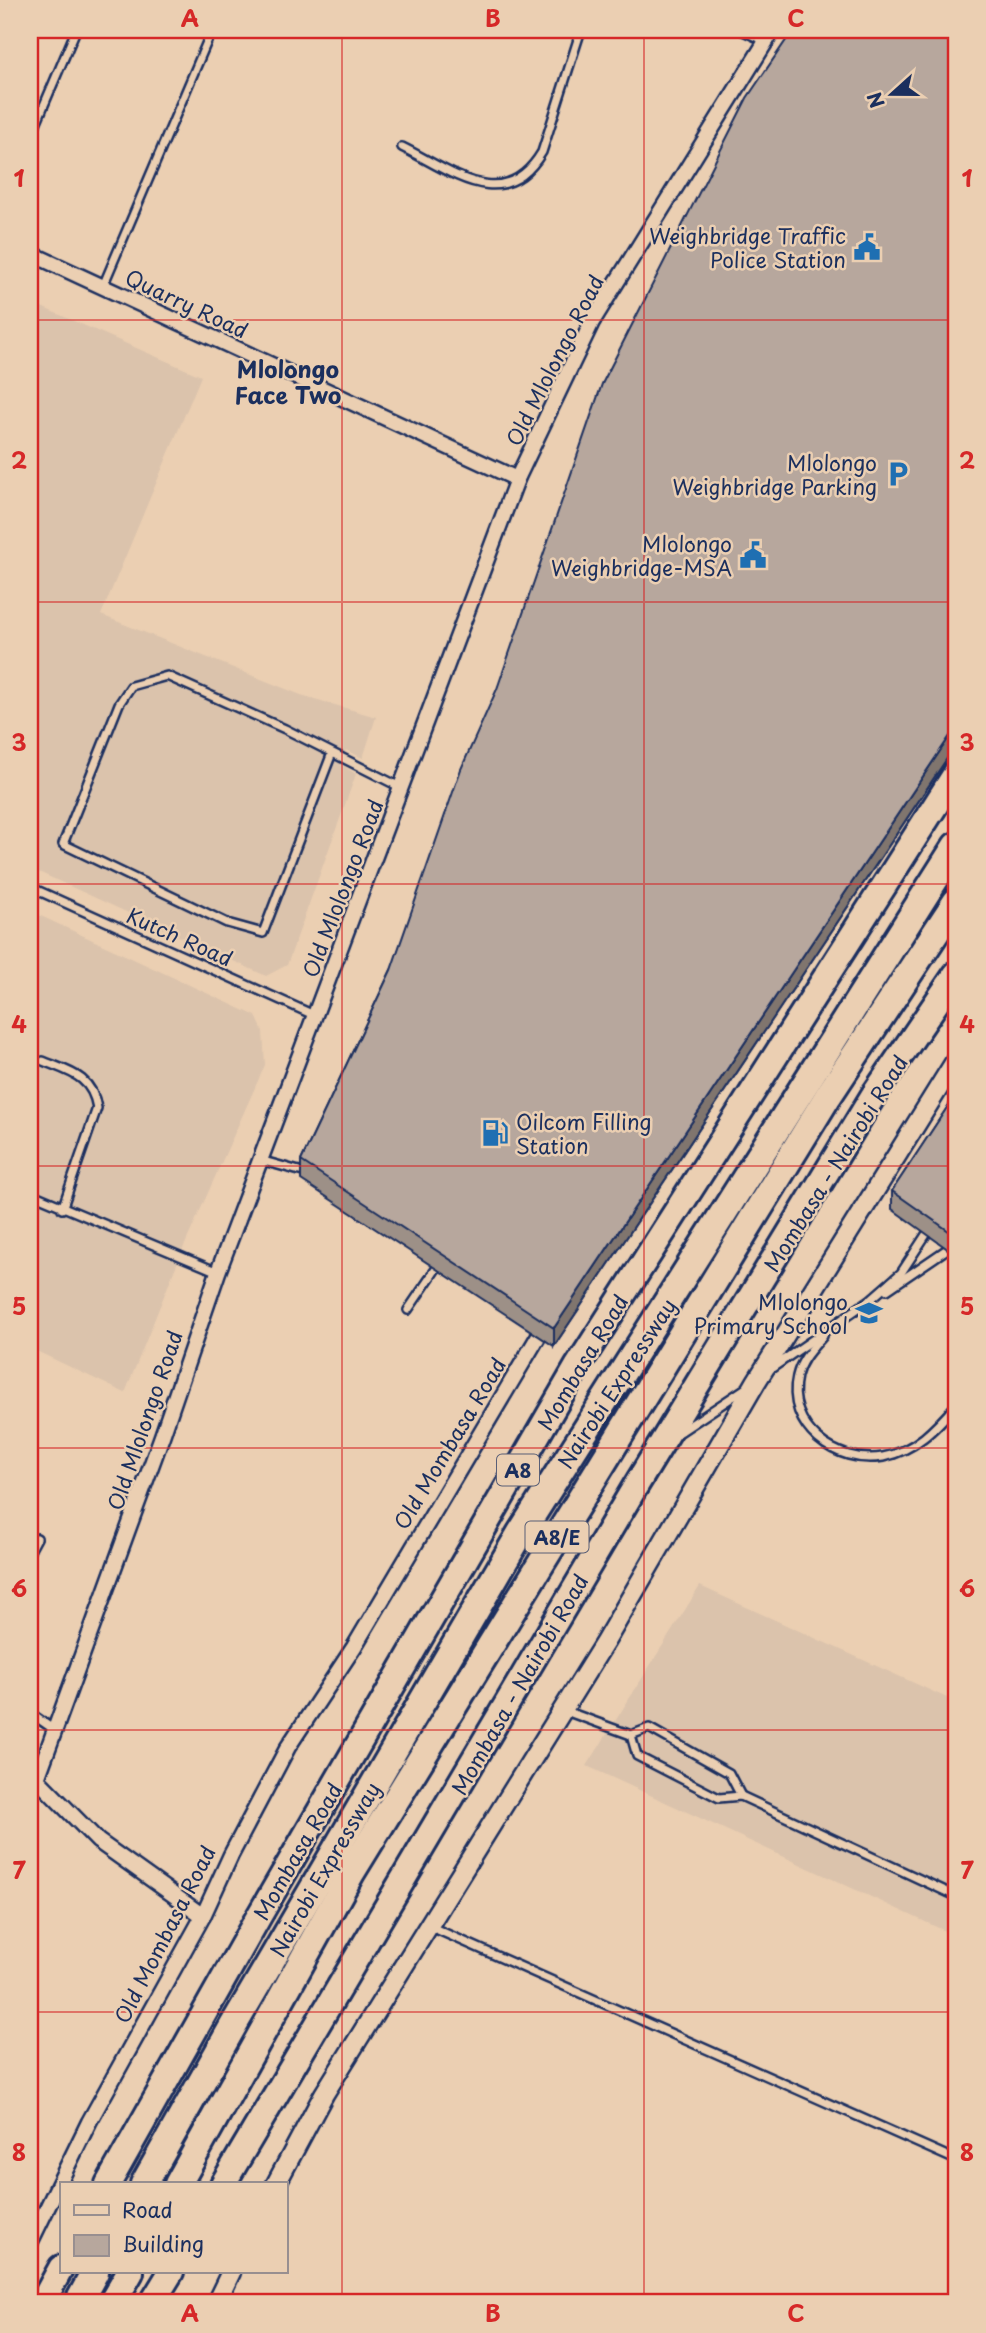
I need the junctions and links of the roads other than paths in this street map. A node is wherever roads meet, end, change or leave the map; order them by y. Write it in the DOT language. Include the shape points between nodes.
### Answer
graph roads {
  1 [pos="76,30"];
  2 [pos="212,30"];
  3 [pos="581,30"];
  4 [pos="741,30"];
  5 [pos="769,35"];
  6 [pos="30,138"];
  7 [pos="402,147"];
  8 [pos="30,253"];
  9 [pos="103,286"];
  10 [pos="517,479"];
  11 [pos="332,753"];
  12 [pos="956,773"];
  13 [pos="402,788"];
  14 [pos="956,846"];
  15 [pos="30,887"];
  16 [pos="956,902"];
  17 [pos="956,974"];
  18 [pos="316,1016"];
  19 [pos="956,1060"];
  20 [pos="43,1061"];
  21 [pos="260,1160"];
  22 [pos="317,1177"];
  23 [pos="30,1193"];
  24 [pos="62,1209"];
  25 [pos="935,1221"];
  26 [pos="956,1243"];
  27 [pos="446,1254"];
  28 [pos="218,1272"];
  29 [pos="870,1300"];
  30 [pos="408,1310"];
  31 [pos="549,1315"];
  32 [pos="830,1328"];
  33 [pos="756,1382"];
  34 [pos="956,1405"];
  35 [pos="635,1487"];
  36 [pos="37,1538"];
  37 [pos="30,1551"];
  38 [pos="563,1710"];
  39 [pos="30,1713"];
  40 [pos="53,1730"];
  41 [pos="631,1735"];
  42 [pos="34,1776"];
  43 [pos="741,1796"];
  44 [pos="30,1798"];
  45 [pos="956,1896"];
  46 [pos="203,1916"];
  47 [pos="429,1926"];
  48 [pos="956,2160"];
  49 [pos="109,2182"];
  50 [pos="145,2182"];
  51 [pos="179,2182"];
  52 [pos="224,2182"];
  53 [pos="277,2182"];
  54 [pos="30,2243"];
  55 [pos="60,2270"];
  56 [pos="94,2274"];
  57 [pos="129,2274"];
  58 [pos="170,2274"];
  59 [pos="230,2274"];
  60 [pos="42,2303"];
  61 [pos="78,2303"];
  62 [pos="113,2303"];
  63 [pos="152,2303"];
  64 [pos="216,2303"];
  1 -- 6 [label="lane"];
  2 -- 9 [label="lane"];
  3 -- 7 [label="lane" via="542,152 533,168 518,180 498,187 472,181"];
  4 -- 5 [label="lane"];
  5 -- 10 [label="street, Old Mlolongo Road" via="592,322"];
  8 -- 9 [label="street, Quarry Road"];
  9 -- 10 [label="street, Quarry Road"];
  10 -- 13 [label="street, Old Mlolongo Road"];
  11 -- 11 [label="lane" via="167,676 131,686 119,704 63,844 227,923 263,933"];
  11 -- 13 [label="lane"];
  12 -- 49 [label="highway, Mombasa Road / A8" via="577,1367"];
  13 -- 18 [label="street, Old Mlolongo Road"];
  14 -- 50 [label="highway, Nairobi Expressway / A8/E" via="520,1534"];
  15 -- 18 [label="lane, Kutch Road"];
  16 -- 51 [label="highway, Nairobi Expressway / A8/E" via="821,1107 351,1873"];
  17 -- 35 [label="highway, Mombasa - Nairobi Road" via="873,1096"];
  18 -- 21 [label="street, Old Mlolongo Road"];
  19 -- 33 [label="street"];
  20 -- 24 [label="lane" via="78,1076 94,1092 97,1108"];
  21 -- 22 [label="lane"];
  21 -- 28 [label="street, Old Mlolongo Road"];
  23 -- 24 [label="lane"];
  24 -- 28 [label="lane"];
  25 -- 29 [label="lane" via="901,1273"];
  26 -- 29 [label="lane"];
  27 -- 30 [label="lane"];
  28 -- 40 [label="street, Old Mlolongo Road"];
  29 -- 32 [label="lane"];
  31 -- 46 [label="street, Old Mombasa Road" via="354,1647 288,1747"];
  32 -- 33 [label="lane"];
  32 -- 34 [label="lane" via="804,1357 795,1391 807,1427 834,1451 865,1457 899,1451 932,1433"];
  33 -- 35 [label="lane" via="659,1448"];
  33 -- 38 [label="street"];
  35 -- 52 [label="highway, Mombasa - Nairobi Road"];
  36 -- 37 [label="lane"];
  38 -- 41 [label="lane"];
  38 -- 47 [label="street"];
  39 -- 40 [label="lane"];
  40 -- 42 [label="street, Old Mlolongo Road"];
  41 -- 43 [label="lane" via="637,1756 719,1798"];
  41 -- 43 [label="lane" via="649,1728 729,1773"];
  42 -- 44 [label="street, Old Mlolongo Road"];
  42 -- 46 [label="street" via="98,1841"];
  43 -- 45 [label="lane"];
  46 -- 54 [label="street, Old Mombasa Road" via="89,2122"];
  47 -- 48 [label="lane"];
  47 -- 53 [label="street" via="324,2094"];
  55 -- 60 [label="highway"];
  56 -- 61 [label="highway"];
  57 -- 62 [label="highway"];
  58 -- 63 [label="highway"];
  59 -- 64 [label="street"];
}
